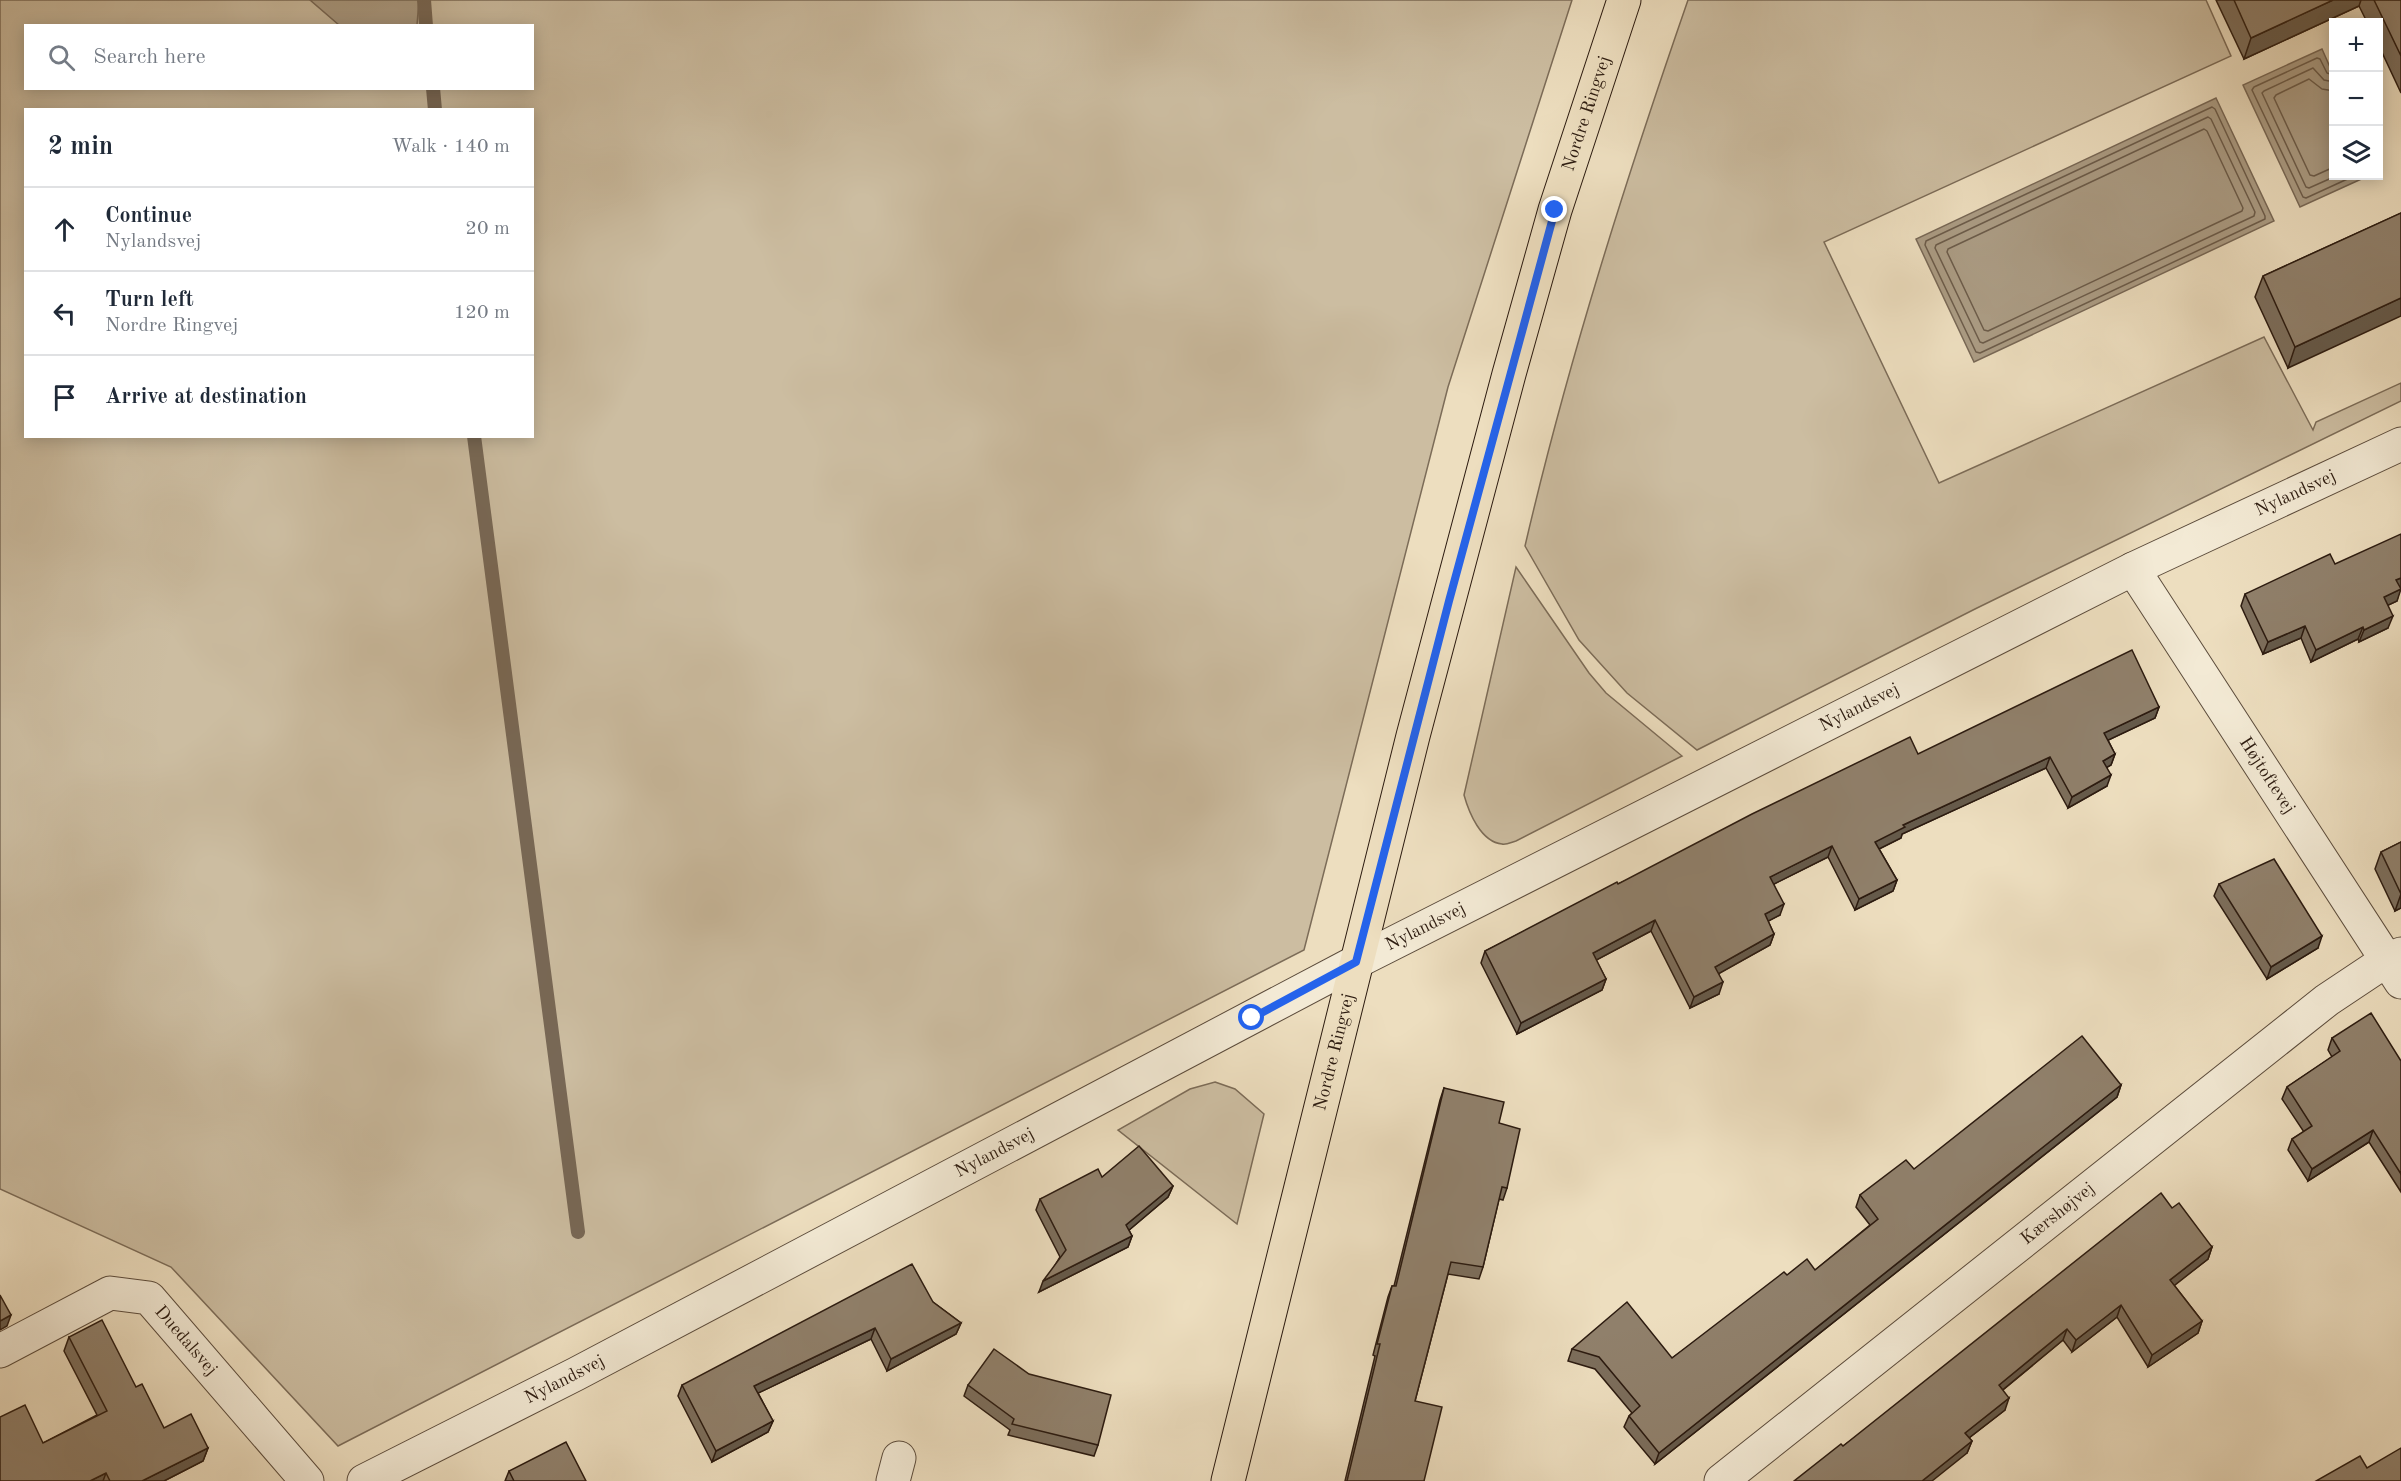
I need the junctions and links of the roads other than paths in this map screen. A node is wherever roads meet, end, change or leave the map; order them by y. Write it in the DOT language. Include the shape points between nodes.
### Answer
graph roads {
  1 [pos="1624,0"];
  2 [pos="2401,444"];
  3 [pos="2133,569"];
  4 [pos="1356,962"];
  5 [pos="2396,966"];
  6 [pos="0,1351"];
  7 [pos="307,1481"];
  8 [pos="364,1481"];
  9 [pos="1228,1481"];
  10 [pos="1721,1481"];
  1 -- 4 [label="main road, Nordre Ringvej" via="1551,220"];
  2 -- 3 [label="street, Nylandsvej"];
  3 -- 4 [label="street, Nylandsvej"];
  3 -- 5 [label="street, Højtoftevej"];
  4 -- 8 [label="street, Nylandsvej"];
  4 -- 9 [label="main road, Nordre Ringvej"];
  5 -- 10 [label="street, Kærshøjvej" via="2317,1008"];
  6 -- 7 [label="street, Duedalsvej" via="110,1293 149,1298"];
}
